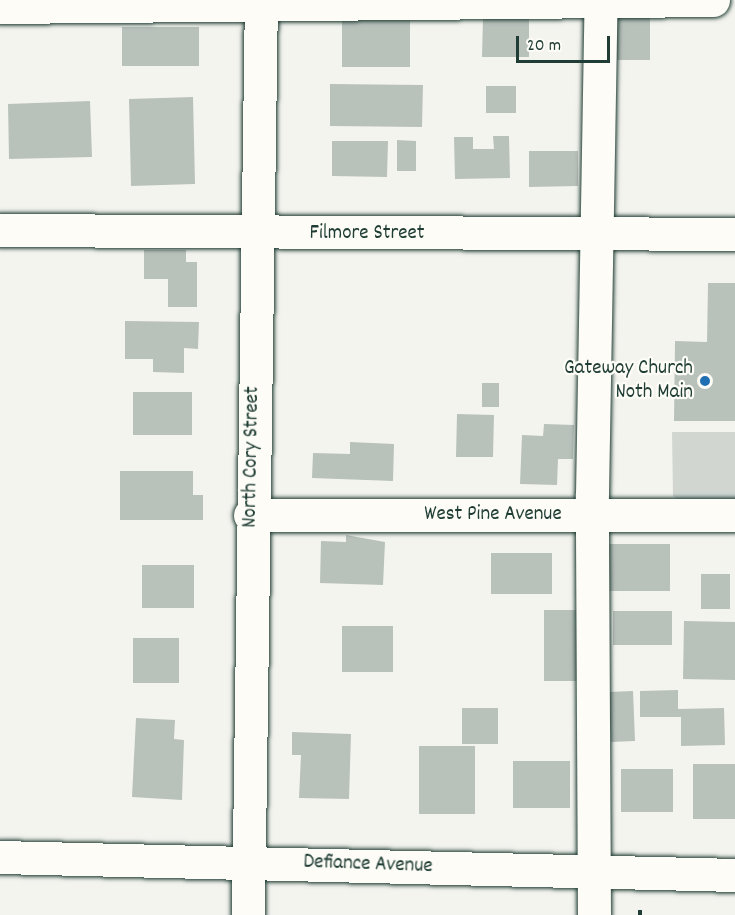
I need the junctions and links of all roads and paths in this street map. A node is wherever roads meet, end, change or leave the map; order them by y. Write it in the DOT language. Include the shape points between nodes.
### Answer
graph roads {
  1 [pos="713,0"];
  2 [pos="601,1"];
  3 [pos="261,2"];
  4 [pos="0,7"];
  5 [pos="0,230"];
  6 [pos="597,233"];
  7 [pos="256,234"];
  8 [pos="735,234"];
  9 [pos="250,515"];
  10 [pos="592,515"];
  11 [pos="735,515"];
  12 [pos="0,857"];
  13 [pos="248,862"];
  14 [pos="596,872"];
  15 [pos="735,875"];
  16 [pos="248,915"];
  17 [pos="594,915"];
  1 -- 2 [label="street"];
  2 -- 3 [label="street"];
  2 -- 6 [label="street"];
  3 -- 4 [label="street"];
  3 -- 7 [label="street, North Cory Street"];
  5 -- 7 [label="street, Filmore Street"];
  6 -- 7 [label="street, Filmore Street"];
  6 -- 8 [label="street, Filmore Street"];
  6 -- 10 [label="street"];
  7 -- 9 [label="street, North Cory Street"];
  9 -- 10 [label="street, West Pine Avenue"];
  9 -- 13 [label="street, North Cory Street"];
  10 -- 11 [label="street, West Pine Avenue"];
  10 -- 14 [label="street"];
  12 -- 13 [label="street, Defiance Avenue"];
  13 -- 14 [label="street, Defiance Avenue"];
  13 -- 16 [label="street, North Cory Street"];
  14 -- 15 [label="street, Defiance Avenue"];
  14 -- 17 [label="street"];
}
